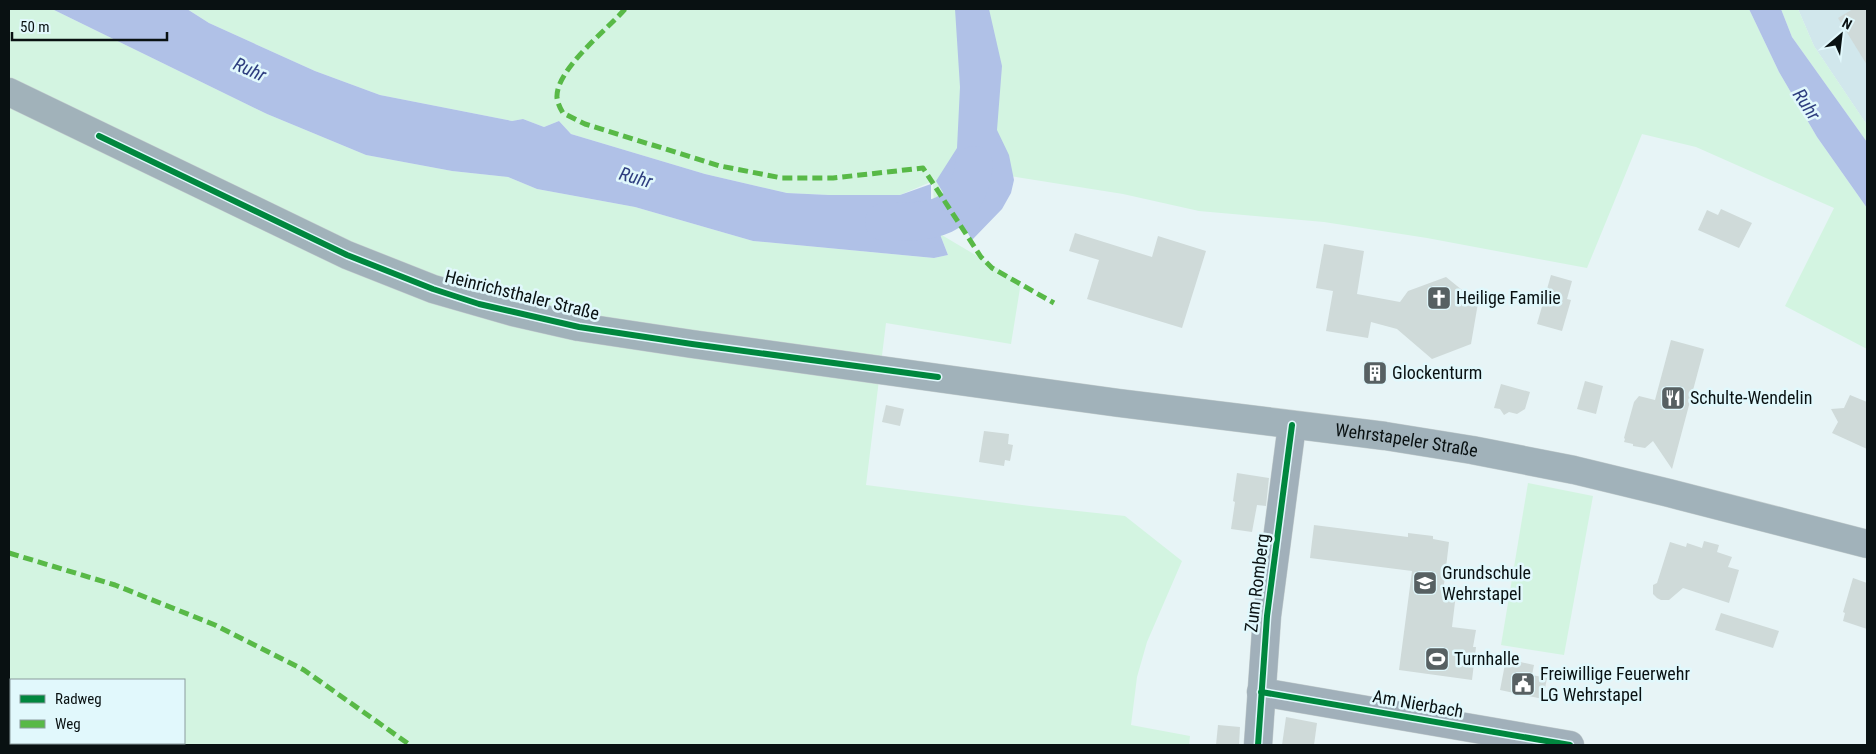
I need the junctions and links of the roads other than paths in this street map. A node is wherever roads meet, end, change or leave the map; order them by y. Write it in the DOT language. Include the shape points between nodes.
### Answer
graph roads {
  1 [pos="9,92"];
  2 [pos="938,377"];
  3 [pos="1292,425"];
  4 [pos="1867,544"];
  5 [pos="1261,692"];
  6 [pos="1258,745"];
  7 [pos="1570,745"];
  1 -- 2 [label="main road, Heinrichsthaler Straße" via="347,255 479,304 589,328"];
  2 -- 3 [label="main road, Wehrstapeler Straße"];
  3 -- 4 [label="main road, Wehrstapeler Straße" via="1395,438 1574,470"];
  3 -- 5 [label="street, Zum Romberg"];
  5 -- 6 [label="street, Zum Romberg"];
  5 -- 7 [label="street, Am Nierbach"];
}
